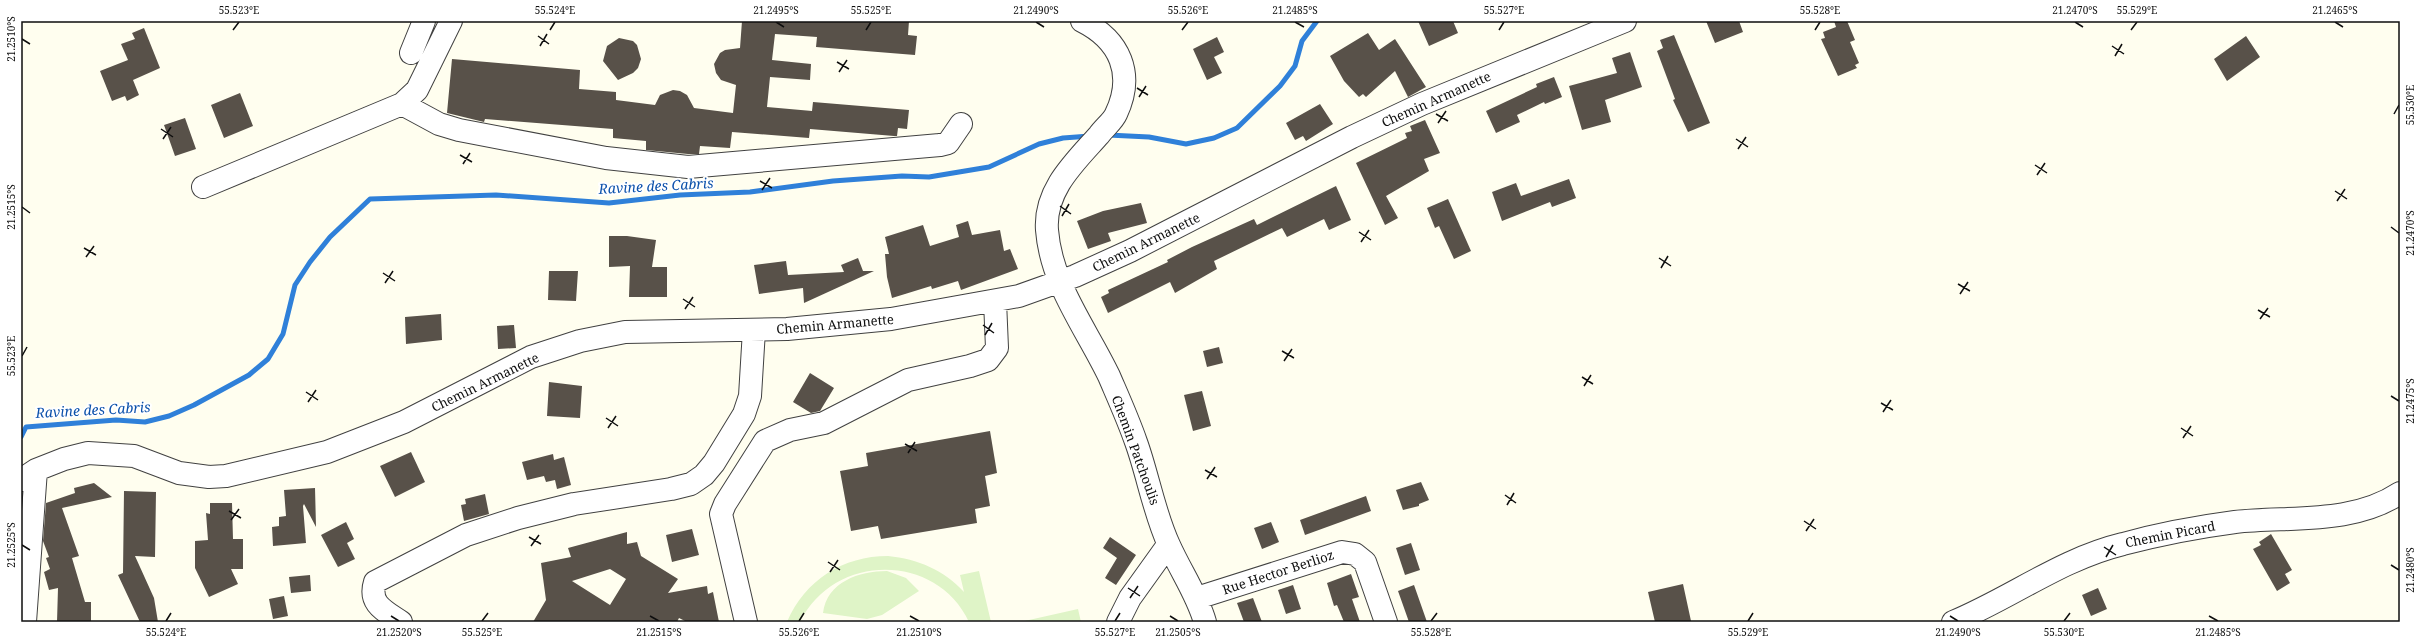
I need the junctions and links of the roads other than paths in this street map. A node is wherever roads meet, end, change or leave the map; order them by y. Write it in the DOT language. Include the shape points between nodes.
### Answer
graph roads {
  1 [pos="424,21"];
  2 [pos="451,21"];
  3 [pos="1082,21"];
  4 [pos="1625,21"];
  5 [pos="411,53"];
  6 [pos="402,104"];
  7 [pos="961,124"];
  8 [pos="203,187"];
  9 [pos="1059,282"];
  10 [pos="995,301"];
  11 [pos="754,330"];
  12 [pos="29,475"];
  13 [pos="2400,493"];
  14 [pos="1168,545"];
  15 [pos="1197,598"];
  16 [pos="25,622"];
  17 [pos="401,622"];
  18 [pos="746,622"];
  19 [pos="1118,622"];
  20 [pos="1205,622"];
  21 [pos="1386,622"];
  22 [pos="1953,622"];
  1 -- 5 [label="street"];
  2 -- 6 [label="street" via="417,90"];
  3 -- 9 [label="street, Chemin Patchoulis" via="1102,34 1119,52 1124,72 1123,86 1116,115 1063,176 1051,196 1046,228"];
  4 -- 9 [label="street, Chemin Armanette" via="1422,104 1352,137 1130,251"];
  6 -- 7 [label="street" via="439,124 459,130 606,158 688,167 940,145 948,143"];
  6 -- 8 [label="street"];
  9 -- 10 [label="street, Chemin Armanette" via="1019,296"];
  9 -- 14 [label="street, Chemin Patchoulis" via="1117,395 1136,441"];
  10 -- 11 [label="street, Chemin Armanette" via="891,320"];
  10 -- 18 [label="street" via="997,348 988,360 908,380 824,423 790,430 765,441 724,504 721,514"];
  11 -- 12 [label="street, Chemin Armanette" via="625,332 580,342 530,357 404,422 327,452 226,476 192,476 134,456 112,453 88,453 64,459"];
  11 -- 17 [label="street" via="750,396 744,414 704,475 691,484 574,504 466,535 375,582 372,590 373,599 379,607"];
  12 -- 16 [label="street"];
  13 -- 22 [label="street, Chemin Picard" via="2377,505 2348,513 2297,520 2230,523 2181,530 2121,544 2085,555 2052,570 1978,612"];
  14 -- 15 [label="street, Chemin Patchoulis"];
  14 -- 19 [label="street" via="1130,598"];
  15 -- 20 [label="street, Chemin Patchoulis"];
  15 -- 21 [label="street, Rue Hector Berlioz" via="1342,552 1355,554 1365,562"];
}
